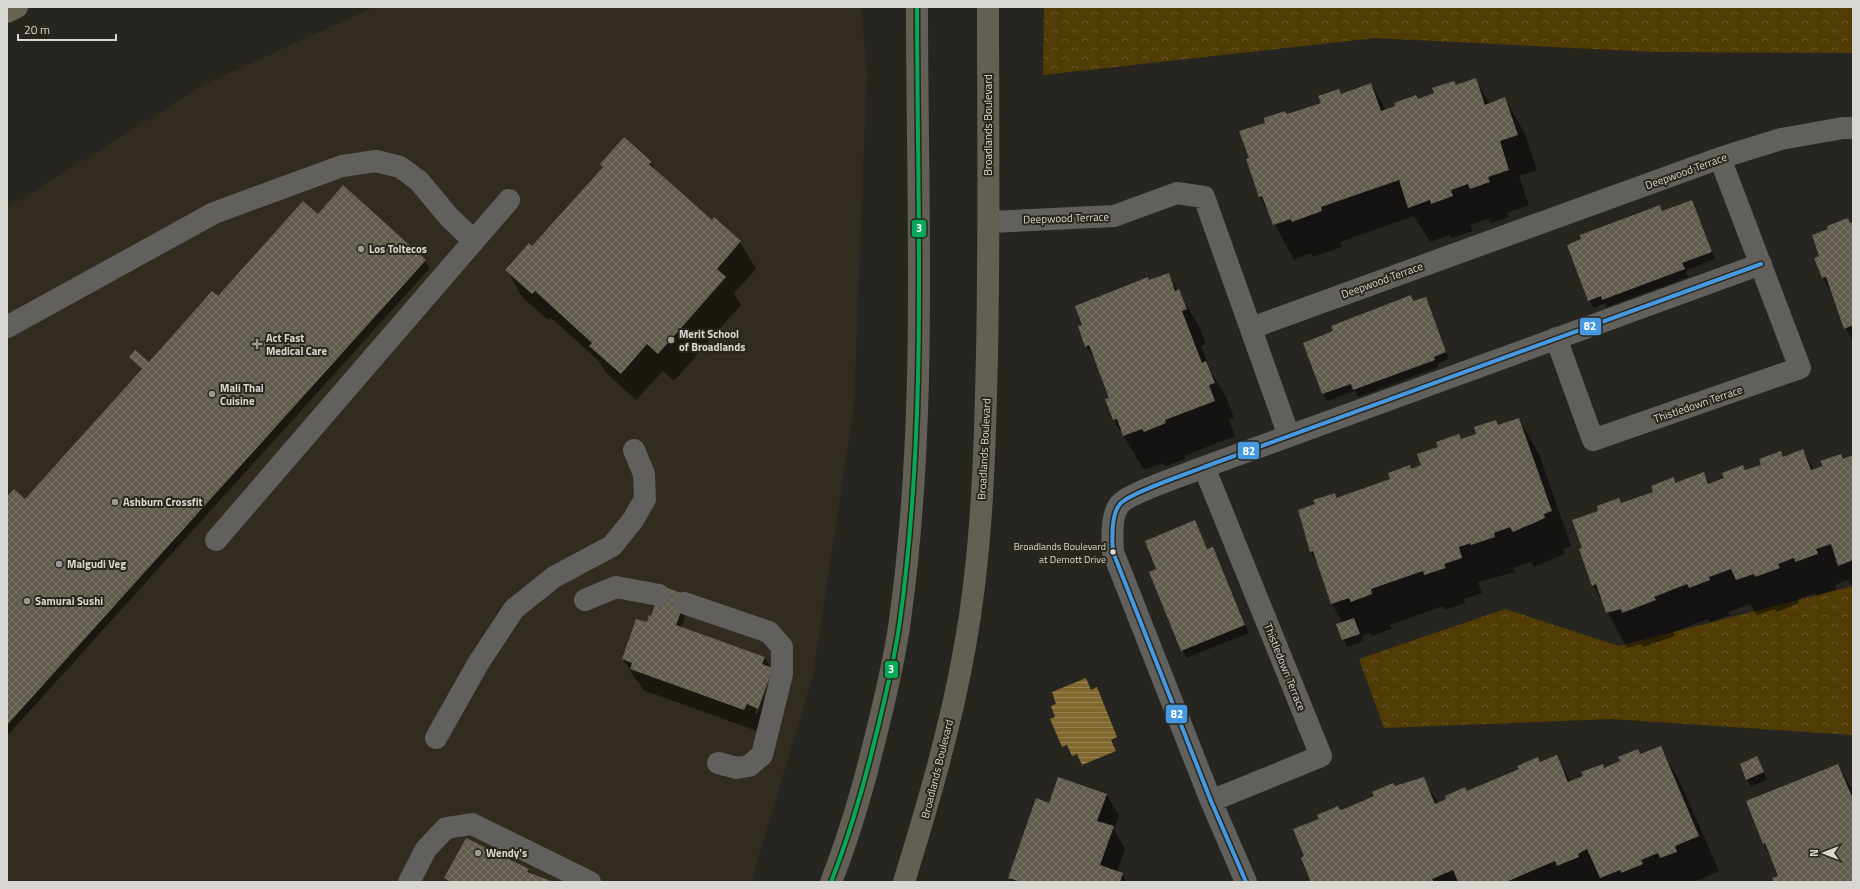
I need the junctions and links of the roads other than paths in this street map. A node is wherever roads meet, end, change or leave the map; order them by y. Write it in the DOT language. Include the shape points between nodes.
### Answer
graph roads {
  1 [pos="17,7"];
  2 [pos="917,7"];
  3 [pos="988,7"];
  4 [pos="7,12"];
  5 [pos="1853,128"];
  6 [pos="1720,158"];
  7 [pos="509,200"];
  8 [pos="990,222"];
  9 [pos="474,241"];
  10 [pos="1761,264"];
  11 [pos="7,327"];
  12 [pos="1251,328"];
  13 [pos="1556,338"];
  14 [pos="1290,436"];
  15 [pos="634,450"];
  16 [pos="1204,467"];
  17 [pos="216,540"];
  18 [pos="659,594"];
  19 [pos="584,600"];
  20 [pos="684,603"];
  21 [pos="436,738"];
  22 [pos="718,763"];
  23 [pos="1211,800"];
  24 [pos="409,882"];
  25 [pos="590,882"];
  26 [pos="831,882"];
  27 [pos="904,882"];
  28 [pos="1246,882"];
  1 -- 4 [label="highway"];
  2 -- 26 [label="main road" via="920,287 918,409 911,521 900,622 884,706 844,851"];
  3 -- 8 [label="main road, Broadlands Boulevard"];
  5 -- 6 [label="street, Deepwood Terrace" via="1781,139"];
  6 -- 10 [label="street, Thistledown Terrace"];
  6 -- 12 [label="street, Deepwood Terrace"];
  7 -- 9 [label="street"];
  8 -- 12 [label="street, Deepwood Terrace" via="1114,216 1177,193 1204,197"];
  8 -- 27 [label="main road, Broadlands Boulevard" via="984,466 975,571 965,645 947,734 922,828"];
  9 -- 11 [label="street" via="449,217 419,181 400,167 376,161 342,166 214,213"];
  9 -- 17 [label="street"];
  10 -- 13 [label="street"];
  10 -- 13 [label="street, Thistledown Terrace" via="1800,368 1593,440"];
  12 -- 14 [label="street"];
  13 -- 14 [label="street"];
  14 -- 16 [label="street"];
  15 -- 21 [label="street" via="644,474 644,499 632,520 612,546 554,577 514,609 479,662"];
  16 -- 23 [label="street" via="1131,496 1119,505 1112,530 1113,552"];
  16 -- 23 [label="street, Thistledown Terrace" via="1321,756"];
  18 -- 19 [label="street" via="616,587"];
  20 -- 22 [label="street" via="769,632 782,647 782,674 762,755 749,766 737,768"];
  23 -- 28 [label="street"];
  24 -- 25 [label="street" via="426,849 446,828 472,824"];
}
